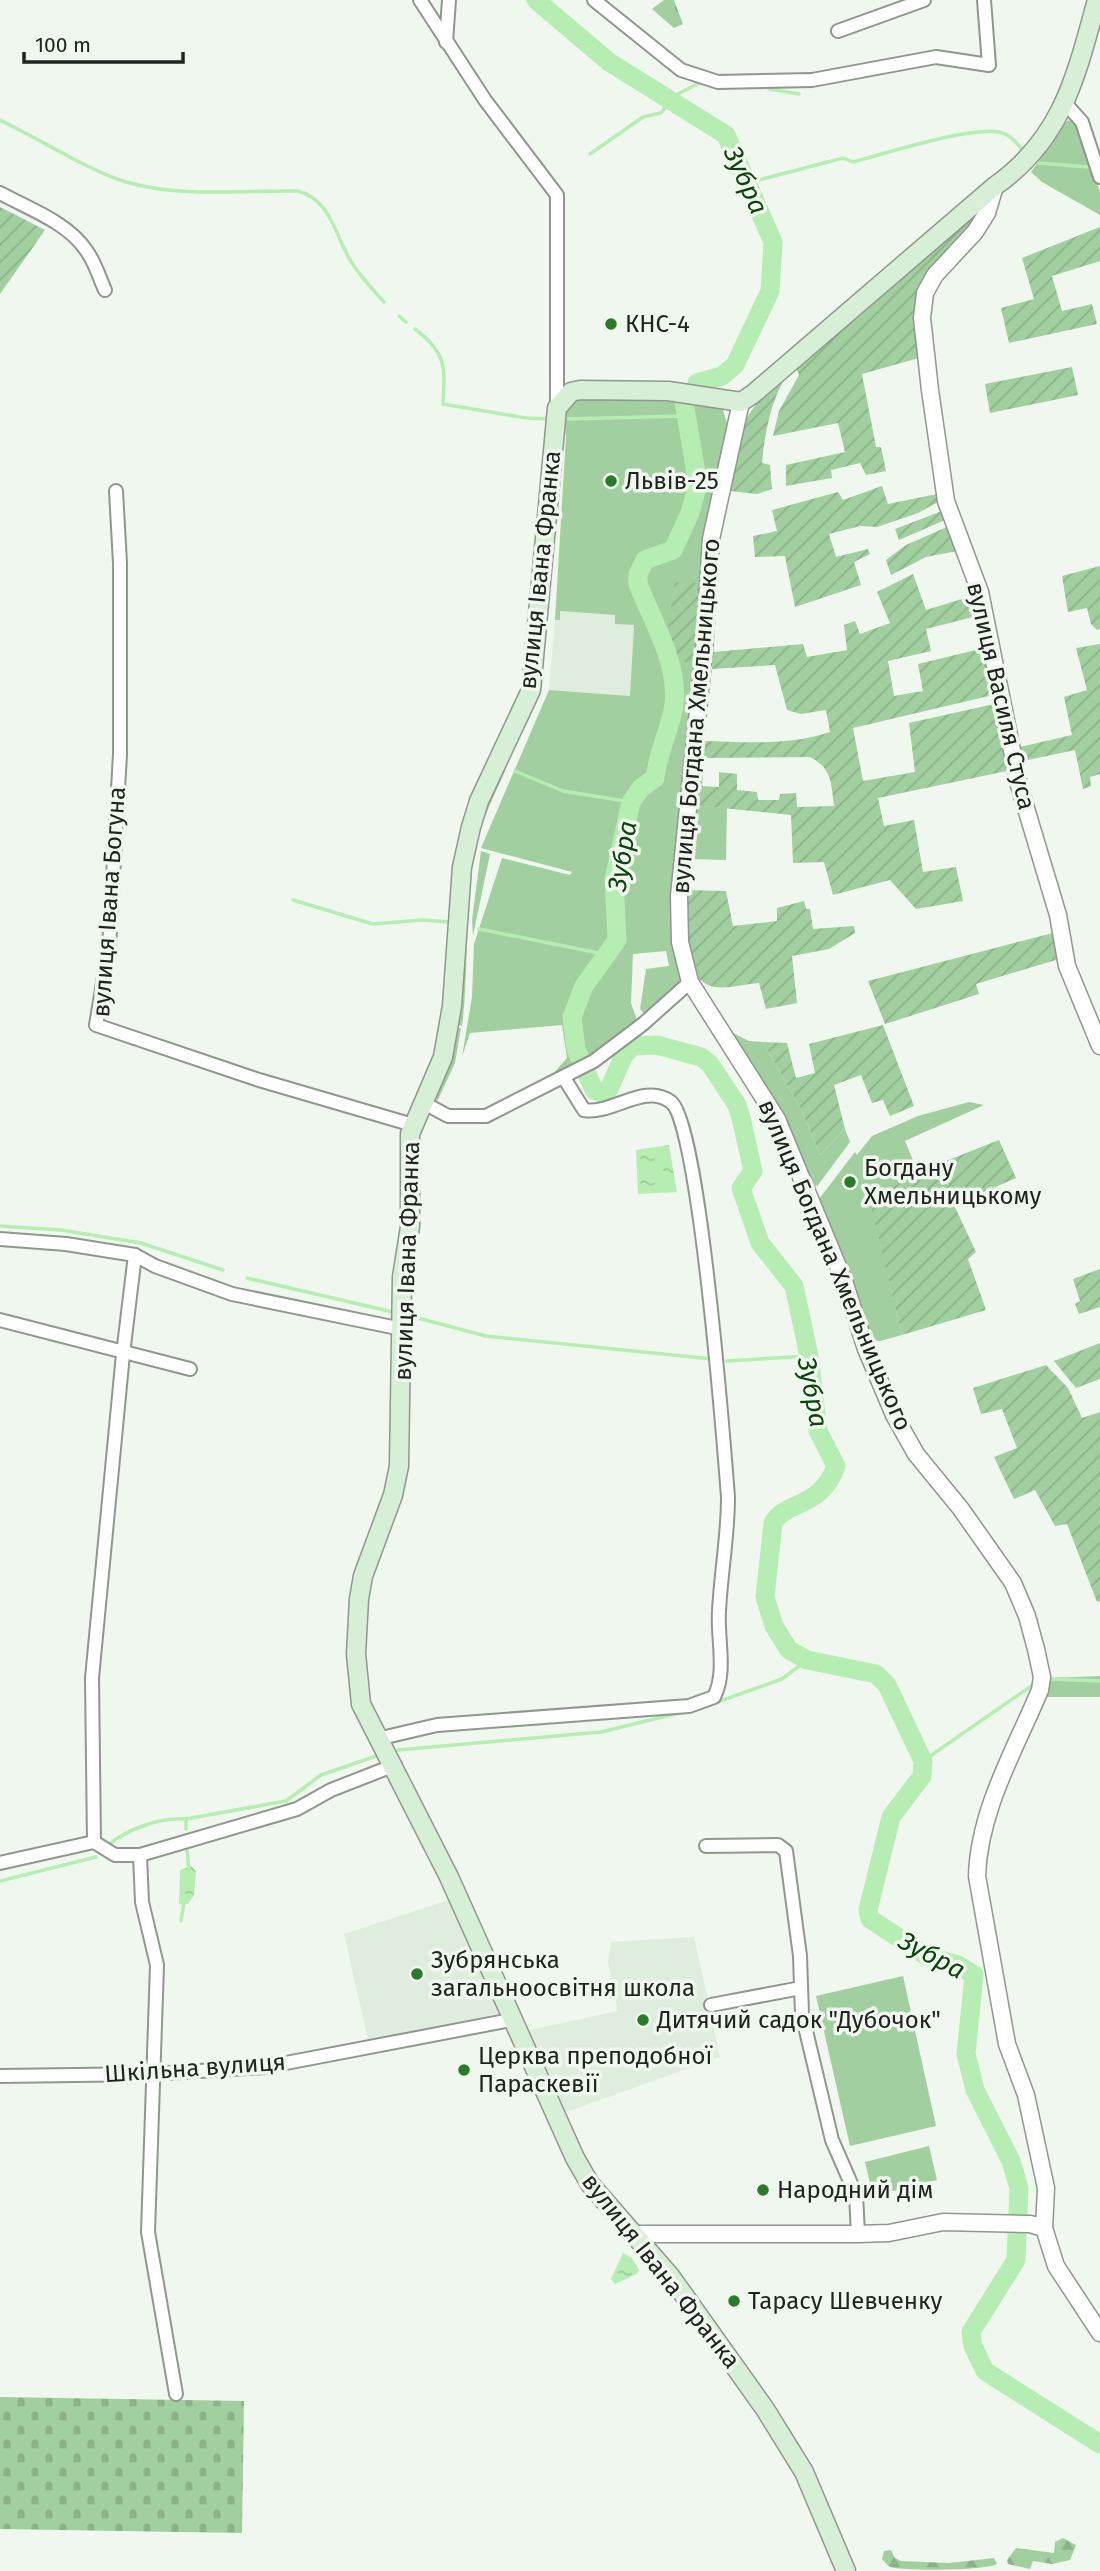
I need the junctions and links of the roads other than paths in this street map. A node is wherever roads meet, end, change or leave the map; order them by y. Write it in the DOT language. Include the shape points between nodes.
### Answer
graph roads {
  1 [pos="420,0"];
  2 [pos="449,0"];
  3 [pos="594,0"];
  4 [pos="924,0"];
  5 [pos="984,0"];
  6 [pos="1097,0"];
  7 [pos="838,31"];
  8 [pos="446,42"];
  9 [pos="1065,103"];
  10 [pos="1100,177"];
  11 [pos="995,186"];
  12 [pos="0,193"];
  13 [pos="105,290"];
  14 [pos="741,402"];
  15 [pos="557,408"];
  16 [pos="116,491"];
  17 [pos="690,982"];
  18 [pos="1100,1046"];
  19 [pos="570,1075"];
  20 [pos="424,1103"];
  21 [pos="413,1125"];
  22 [pos="0,1239"];
  23 [pos="135,1255"];
  24 [pos="0,1320"];
  25 [pos="402,1329"];
  26 [pos="122,1354"];
  27 [pos="190,1369"];
  28 [pos="377,1739"];
  29 [pos="395,1765"];
  30 [pos="94,1842"];
  31 [pos="706,1846"];
  32 [pos="140,1855"];
  33 [pos="0,1863"];
  34 [pos="802,1988"];
  35 [pos="711,2005"];
  36 [pos="511,2020"];
  37 [pos="151,2074"];
  38 [pos="0,2076"];
  39 [pos="1037,2226"];
  40 [pos="635,2234"];
  41 [pos="858,2234"];
  42 [pos="1100,2333"];
  43 [pos="176,2393"];
  44 [pos="846,2571"];
  1 -- 8 [label="street, вулиця Івана Франка"];
  2 -- 8 [label="street"];
  3 -- 5 [label="street" via="681,70 718,82 784,82 936,57 989,65"];
  4 -- 7 [label="street"];
  6 -- 9 [label="main road"];
  8 -- 15 [label="street, вулиця Івана Франка" via="557,195"];
  9 -- 10 [label="street" via="1082,122"];
  9 -- 11 [label="main road" via="1022,167"];
  11 -- 14 [label="main road"];
  11 -- 18 [label="street, вулиця Василя Стуса" via="988,213 925,293 922,318 927,366 946,501 981,592 1019,785 1058,915 1067,966"];
  12 -- 13 [label="street" via="69,233 86,249"];
  14 -- 15 [label="main road" via="678,392 580,390 571,392"];
  14 -- 17 [label="street, вулиця Богдана Хмельницького" via="711,540 679,896 680,942"];
  15 -- 20 [label="main road, вулиця Івана Франка" via="531,690 479,801 468,836 449,1028 440,1069"];
  16 -- 21 [label="street, вулиця Івана Богуна" via="120,754 109,947 96,1026"];
  17 -- 19 [label="street" via="643,1024"];
  17 -- 39 [label="street, вулиця Богдана Хмельницького" via="777,1119 894,1415 923,1464 1013,1583 1027,1616 1042,1677 1040,1690 987,1814 977,1876 1007,2044 1026,2095 1046,2189"];
  19 -- 20 [label="street" via="486,1115 448,1116"];
  19 -- 28 [label="street" via="584,1110 601,1110 650,1096 661,1097 677,1108 696,1188 728,1497 719,1612 720,1681 714,1697 689,1706 437,1725"];
  20 -- 21 [label="main road, вулиця Івана Франка"];
  21 -- 25 [label="main road, вулиця Івана Франка" via="408,1150 410,1227 402,1277"];
  22 -- 23 [label="street"];
  23 -- 25 [label="street" via="232,1294"];
  23 -- 26 [label="street"];
  24 -- 26 [label="street"];
  25 -- 28 [label="main road, вулиця Івана Франка" via="399,1466 363,1576 358,1617 357,1683"];
  26 -- 27 [label="street"];
  26 -- 30 [label="street" via="92,1678"];
  28 -- 29 [label="main road, вулиця Івана Франка"];
  29 -- 32 [label="street" via="297,1809"];
  29 -- 36 [label="main road, вулиця Івана Франка"];
  30 -- 32 [label="street" via="115,1856"];
  30 -- 33 [label="street"];
  31 -- 34 [label="street" via="778,1845 786,1852"];
  32 -- 37 [label="street" via="142,1902 157,1965"];
  34 -- 35 [label="street"];
  34 -- 41 [label="street" via="802,2014 832,2140 856,2195"];
  36 -- 37 [label="street, Шкільна вулиця" via="265,2067"];
  36 -- 40 [label="main road, вулиця Івана Франка" via="590,2184"];
  37 -- 38 [label="street, Шкільна вулиця"];
  37 -- 43 [label="street" via="148,2232"];
  39 -- 41 [label="street" via="943,2222"];
  39 -- 42 [label="street, вулиця Богдана Хмельницького" via="1056,2266"];
  40 -- 41 [label="street"];
  40 -- 44 [label="main road, вулиця Івана Франка" via="765,2409 804,2472"];
}
